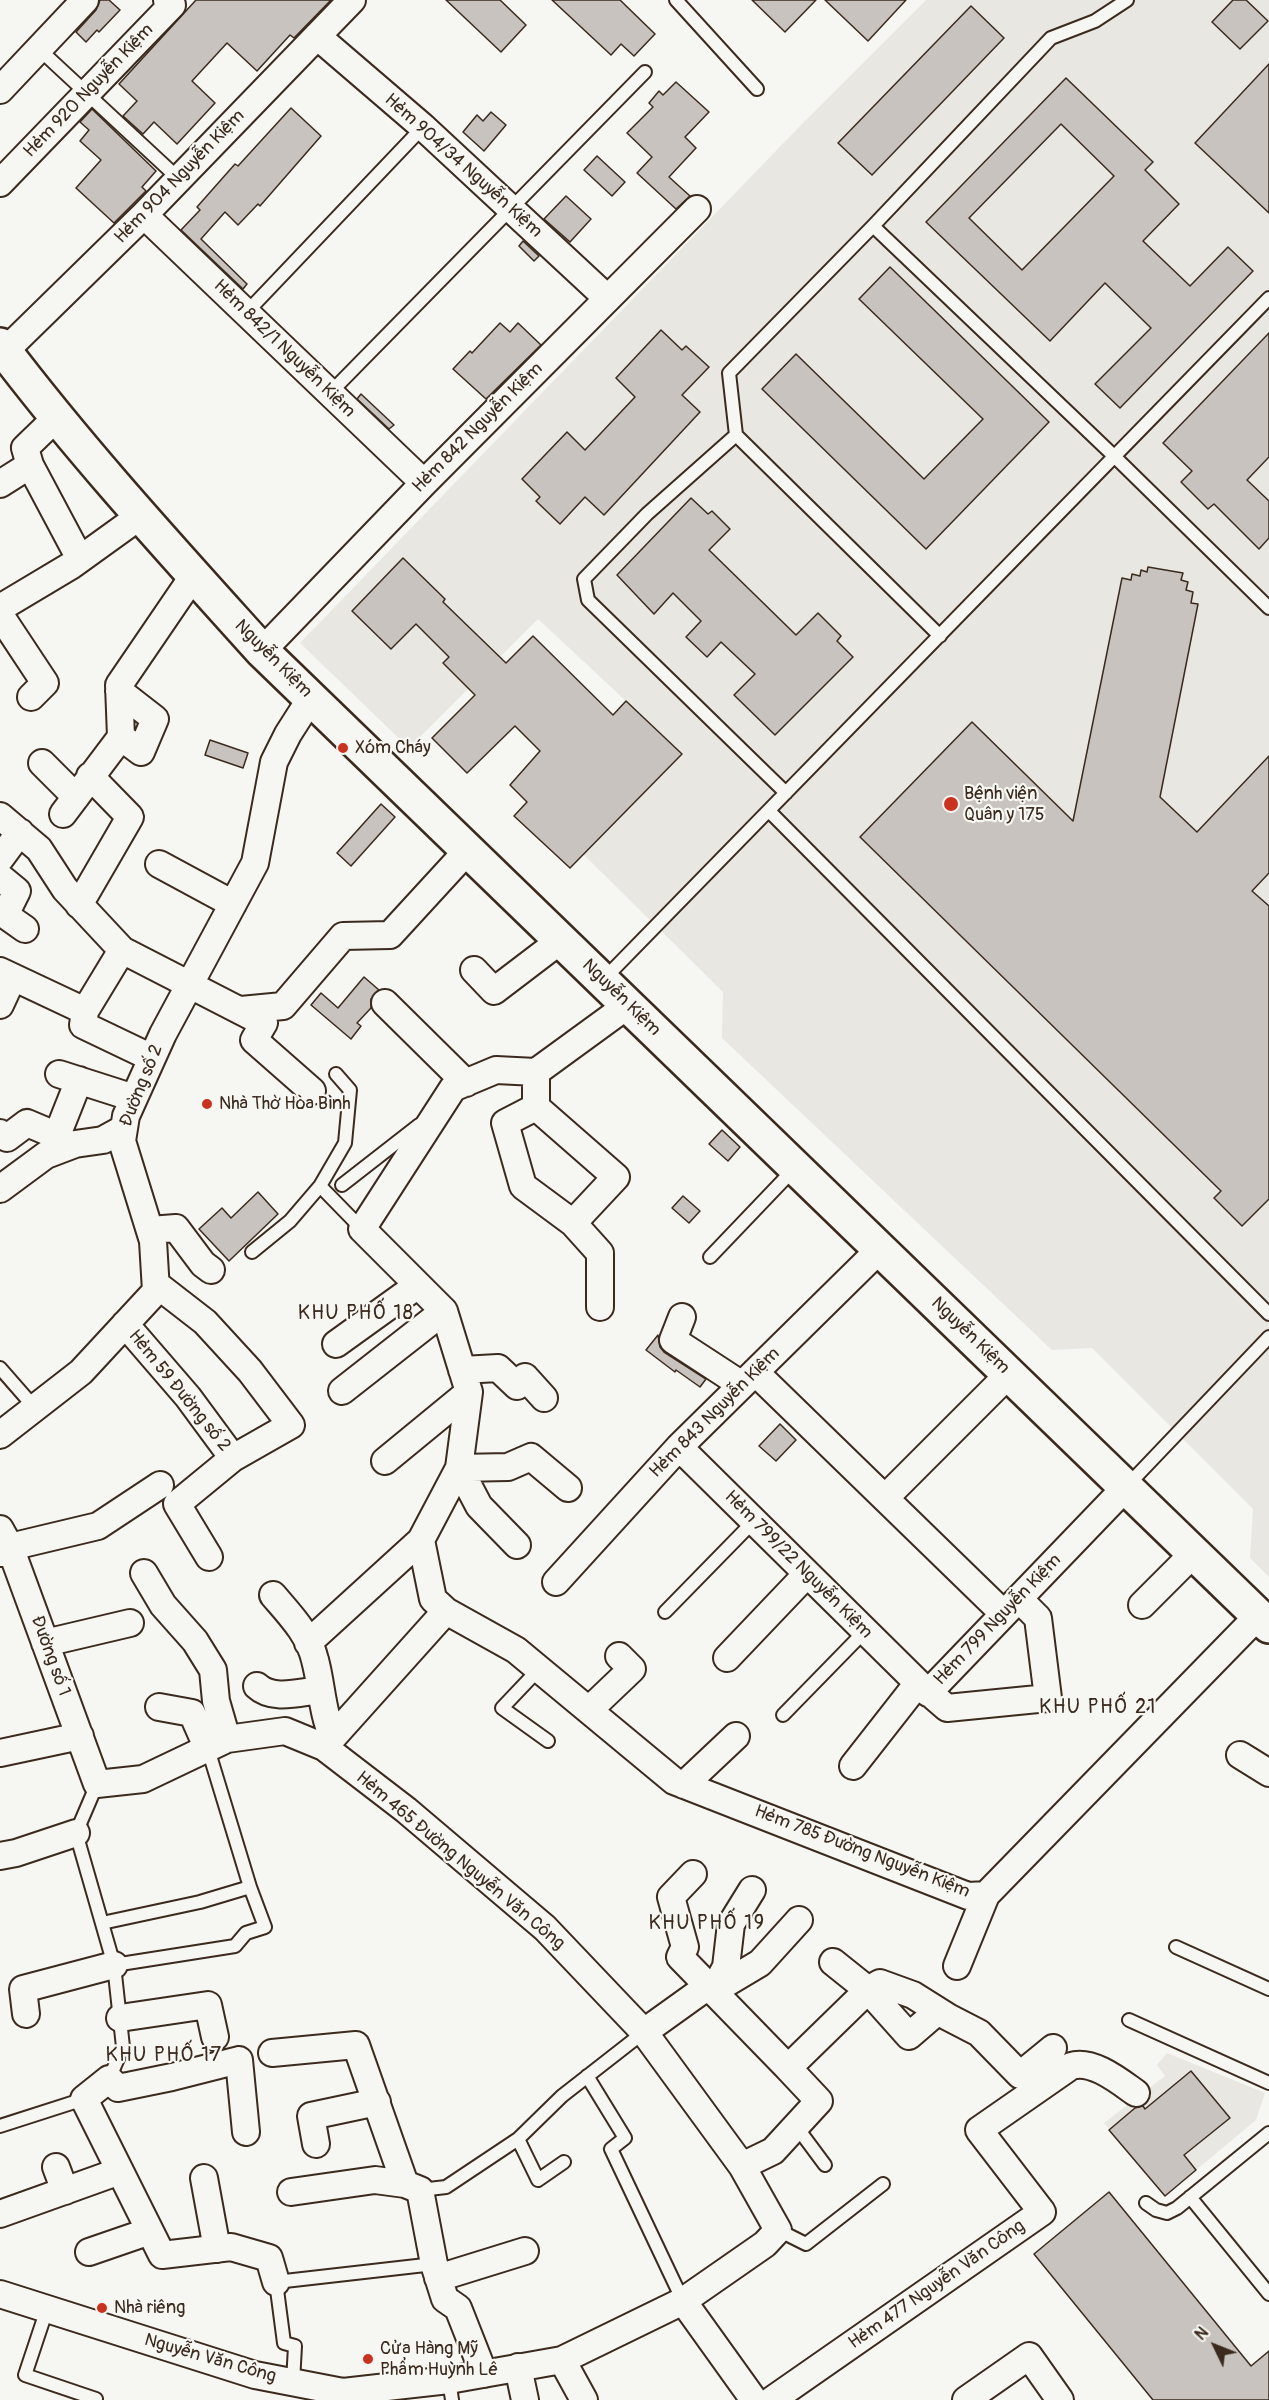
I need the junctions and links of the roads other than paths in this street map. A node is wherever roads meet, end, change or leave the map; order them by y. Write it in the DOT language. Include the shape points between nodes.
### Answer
graph roads {
  1 [pos="85,0"];
  2 [pos="167,0"];
  3 [pos="352,0"];
  4 [pos="676,0"];
  5 [pos="1127,0"];
  6 [pos="316,36"];
  7 [pos="39,49"];
  8 [pos="645,72"];
  9 [pos="757,89"];
  10 [pos="0,90"];
  11 [pos="87,93"];
  12 [pos="423,127"];
  13 [pos="179,179"];
  14 [pos="0,183"];
  15 [pos="511,208"];
  16 [pos="697,209"];
  17 [pos="144,215"];
  18 [pos="873,226"];
  19 [pos="607,298"];
  20 [pos="1269,298"];
  21 [pos="246,313"];
  22 [pos="3,348"];
  23 [pos="330,393"];
  24 [pos="56,418"];
  25 [pos="736,435"];
  26 [pos="1115,457"];
  27 [pos="30,465"];
  28 [pos="424,483"];
  29 [pos="0,484"];
  30 [pos="140,516"];
  31 [pos="80,559"];
  32 [pos="194,575"];
  33 [pos="0,608"];
  34 [pos="1269,608"];
  35 [pos="0,615"];
  36 [pos="940,636"];
  37 [pos="261,651"];
  38 [pos="119,691"];
  39 [pos="30,697"];
  40 [pos="311,698"];
  41 [pos="121,736"];
  42 [pos="42,763"];
  43 [pos="786,793"];
  44 [pos="76,796"];
  45 [pos="769,811"];
  46 [pos="0,816"];
  47 [pos="20,832"];
  48 [pos="468,850"];
  49 [pos="0,859"];
  50 [pos="159,864"];
  51 [pos="0,877"];
  52 [pos="233,904"];
  53 [pos="79,905"];
  54 [pos="26,929"];
  55 [pos="561,940"];
  56 [pos="123,950"];
  57 [pos="474,970"];
  58 [pos="6,974"];
  59 [pos="603,981"];
  60 [pos="189,986"];
  61 [pos="385,1003"];
  62 [pos="0,1005"];
  63 [pos="628,1005"];
  64 [pos="241,1010"];
  65 [pos="85,1011"];
  66 [pos="152,1058"];
  67 [pos="536,1072"];
  68 [pos="336,1074"];
  69 [pos="466,1083"];
  70 [pos="312,1091"];
  71 [pos="134,1098"];
  72 [pos="536,1107"];
  73 [pos="438,1111"];
  74 [pos="123,1129"];
  75 [pos="0,1133"];
  76 [pos="62,1142"];
  77 [pos="796,1167"];
  78 [pos="342,1185"];
  79 [pos="320,1186"];
  80 [pos="0,1189"];
  81 [pos="573,1223"];
  82 [pos="362,1229"];
  83 [pos="150,1230"];
  84 [pos="880,1249"];
  85 [pos="252,1252"];
  86 [pos="710,1257"];
  87 [pos="211,1270"];
  88 [pos="156,1284"];
  89 [pos="418,1286"];
  90 [pos="600,1306"];
  91 [pos="444,1311"];
  92 [pos="1269,1314"];
  93 [pos="682,1317"];
  94 [pos="125,1324"];
  95 [pos="1269,1337"];
  96 [pos="336,1344"];
  97 [pos="0,1368"];
  98 [pos="1009,1374"];
  99 [pos="748,1379"];
  100 [pos="465,1381"];
  101 [pos="342,1391"];
  102 [pos="544,1398"];
  103 [pos="35,1408"];
  104 [pos="0,1435"];
  105 [pos="679,1447"];
  106 [pos="233,1458"];
  107 [pos="385,1461"];
  108 [pos="459,1468"];
  109 [pos="160,1485"];
  110 [pos="1126,1487"];
  111 [pos="568,1488"];
  112 [pos="885,1498"];
  113 [pos="754,1521"];
  114 [pos="421,1540"];
  115 [pos="3,1543"];
  116 [pos="518,1545"];
  117 [pos="1194,1553"];
  118 [pos="209,1557"];
  119 [pos="144,1573"];
  120 [pos="807,1574"];
  121 [pos="556,1582"];
  122 [pos="273,1595"];
  123 [pos="1142,1605"];
  124 [pos="1012,1607"];
  125 [pos="446,1611"];
  126 [pos="664,1612"];
  127 [pos="1264,1621"];
  128 [pos="129,1623"];
  129 [pos="865,1631"];
  130 [pos="45,1643"];
  131 [pos="308,1643"];
  132 [pos="619,1656"];
  133 [pos="727,1658"];
  134 [pos="539,1669"];
  135 [pos="257,1686"];
  136 [pos="923,1688"];
  137 [pos="321,1690"];
  138 [pos="159,1707"];
  139 [pos="589,1710"];
  140 [pos="783,1715"];
  141 [pos="80,1736"];
  142 [pos="736,1736"];
  143 [pos="548,1741"];
  144 [pos="328,1742"];
  145 [pos="217,1744"];
  146 [pos="0,1753"];
  147 [pos="1240,1755"];
  148 [pos="853,1766"];
  149 [pos="1269,1773"];
  150 [pos="97,1784"];
  151 [pos="684,1785"];
  152 [pos="76,1833"];
  153 [pos="0,1856"];
  154 [pos="693,1874"];
  155 [pos="250,1887"];
  156 [pos="753,1890"];
  157 [pos="986,1895"];
  158 [pos="799,1920"];
  159 [pos="102,1923"];
  160 [pos="1176,1947"];
  161 [pos="833,1962"];
  162 [pos="114,1965"];
  163 [pos="957,1966"];
  164 [pos="1269,1989"];
  165 [pos="868,1990"];
  166 [pos="713,1991"];
  167 [pos="938,2011"];
  168 [pos="26,2014"];
  169 [pos="120,2018"];
  170 [pos="1130,2020"];
  171 [pos="644,2032"];
  172 [pos="215,2037"];
  173 [pos="1053,2048"];
  174 [pos="272,2053"];
  175 [pos="788,2068"];
  176 [pos="587,2076"];
  177 [pos="109,2079"];
  178 [pos="1269,2083"];
  179 [pos="1136,2093"];
  180 [pos="84,2099"];
  181 [pos="376,2102"];
  182 [pos="0,2126"];
  183 [pos="796,2126"];
  184 [pos="246,2132"];
  185 [pos="1269,2133"];
  186 [pos="518,2139"];
  187 [pos="316,2144"];
  188 [pos="564,2162"];
  189 [pos="825,2165"];
  190 [pos="742,2166"];
  191 [pos="56,2167"];
  192 [pos="120,2171"];
  193 [pos="204,2178"];
  194 [pos="883,2184"];
  195 [pos="413,2187"];
  196 [pos="65,2191"];
  197 [pos="291,2192"];
  198 [pos="1191,2197"];
  199 [pos="1146,2203"];
  200 [pos="0,2214"];
  201 [pos="778,2230"];
  202 [pos="150,2231"];
  203 [pos="218,2249"];
  204 [pos="525,2250"];
  205 [pos="89,2252"];
  206 [pos="436,2271"];
  207 [pos="276,2282"];
  208 [pos="0,2294"];
  209 [pos="1269,2294"];
  210 [pos="683,2301"];
  211 [pos="47,2309"];
  212 [pos="562,2360"];
  213 [pos="518,2367"];
  214 [pos="484,2374"];
  215 [pos="451,2390"];
  216 [pos="289,2391"];
  217 [pos="342,2396"];
  218 [pos="96,2399"];
  219 [pos="525,2400"];
  220 [pos="584,2400"];
  221 [pos="754,2400"];
  222 [pos="772,2400"];
  223 [pos="966,2400"];
  224 [pos="1060,2400"];
  1 -- 7 [label="street"];
  2 -- 11 [label="street, Hẻm 920 Nguyễn Kiệm" via="172,5"];
  3 -- 6 [label="street, Hẻm 904 Nguyễn Kiệm"];
  4 -- 9 [label="lane"];
  5 -- 18 [label="lane" via="1095,21 1051,38"];
  6 -- 12 [label="street, Hẻm 904/34 Nguyễn Kiệm"];
  6 -- 13 [label="street, Hẻm 904 Nguyễn Kiệm"];
  7 -- 10 [label="street"];
  7 -- 11 [label="lane"];
  8 -- 15 [label="lane"];
  11 -- 13 [label="lane"];
  11 -- 14 [label="street, Hẻm 920 Nguyễn Kiệm"];
  12 -- 15 [label="street, Hẻm 904/34 Nguyễn Kiệm"];
  12 -- 21 [label="lane"];
  13 -- 17 [label="street, Hẻm 904 Nguyễn Kiệm"];
  15 -- 19 [label="street, Hẻm 904/34 Nguyễn Kiệm"];
  15 -- 23 [label="lane"];
  16 -- 19 [label="street, Hẻm 842 Nguyễn Kiệm"];
  17 -- 21 [label="street, Hẻm 842/1 Nguyễn Kiệm"];
  17 -- 22 [label="street, Hẻm 904 Nguyễn Kiệm"];
  18 -- 25 [label="lane" via="729,373"];
  18 -- 26 [label="lane"];
  19 -- 28 [label="street, Hẻm 842 Nguyễn Kiệm"];
  20 -- 26 [label="lane"];
  21 -- 23 [label="street, Hẻm 842/1 Nguyễn Kiệm"];
  22 -- 24 [label="main road, Nguyễn Kiệm"];
  23 -- 28 [label="street, Hẻm 842/1 Nguyễn Kiệm"];
  24 -- 27 [label="street" via="24,448"];
  24 -- 30 [label="main road, Nguyễn Kiệm"];
  25 -- 36 [label="lane"];
  25 -- 43 [label="lane" via="647,514 584,579 588,600"];
  26 -- 34 [label="lane"];
  26 -- 36 [label="lane"];
  27 -- 29 [label="street"];
  27 -- 31 [label="street"];
  28 -- 37 [label="street, Hẻm 842 Nguyễn Kiệm"];
  30 -- 31 [label="street"];
  30 -- 32 [label="main road, Nguyễn Kiệm"];
  31 -- 33 [label="street"];
  32 -- 37 [label="main road, Nguyễn Kiệm"];
  32 -- 38 [label="street" via="118,685"];
  35 -- 39 [label="street" via="45,683"];
  36 -- 43 [label="lane"];
  37 -- 40 [label="main road, Nguyễn Kiệm"];
  38 -- 41 [label="street"];
  38 -- 41 [label="street" via="156,719 141,752"];
  40 -- 48 [label="main road, Nguyễn Kiệm"];
  40 -- 52 [label="street, Đường số 2" via="274,762 255,863"];
  41 -- 44 [label="street"];
  42 -- 44 [label="street"];
  43 -- 45 [label="lane"];
  44 -- 53 [label="street" via="130,817"];
  45 -- 59 [label="lane"];
  45 -- 92 [label="lane"];
  46 -- 47 [label="street"];
  47 -- 49 [label="street"];
  47 -- 53 [label="street" via="39,849"];
  48 -- 55 [label="main road, Nguyễn Kiệm"];
  48 -- 64 [label="street" via="390,934 343,936 283,1006"];
  50 -- 52 [label="street"];
  51 -- 54 [label="street" via="17,891 5,915"];
  52 -- 60 [label="street, Đường số 2"];
  53 -- 56 [label="street"];
  55 -- 57 [label="street" via="494,991"];
  55 -- 59 [label="main road, Nguyễn Kiệm"];
  56 -- 60 [label="street"];
  56 -- 65 [label="street"];
  58 -- 62 [label="street"];
  58 -- 65 [label="street"];
  59 -- 63 [label="main road, Nguyễn Kiệm"];
  60 -- 64 [label="street"];
  60 -- 66 [label="street, Đường số 2"];
  61 -- 69 [label="street"];
  63 -- 67 [label="street"];
  63 -- 77 [label="main road, Nguyễn Kiệm"];
  64 -- 70 [label="street" via="264,1023 254,1040"];
  65 -- 66 [label="street" via="83,1025"];
  66 -- 71 [label="street, Đường số 2"];
  67 -- 69 [label="street" via="496,1070"];
  67 -- 72 [label="street"];
  68 -- 79 [label="lane" via="350,1089 345,1143"];
  69 -- 73 [label="street" via="453,1088"];
  71 -- 74 [label="street, Đường số 2"];
  71 -- 76 [label="street" via="69,1077"];
  72 -- 81 [label="street" via="505,1123 523,1186"];
  72 -- 81 [label="street" via="616,1178"];
  73 -- 78 [label="lane"];
  73 -- 82 [label="street"];
  74 -- 76 [label="street" via="103,1140"];
  74 -- 83 [label="street, Đường số 2" via="122,1140"];
  75 -- 76 [label="street" via="7,1138 27,1123"];
  76 -- 80 [label="street"];
  77 -- 84 [label="main road, Nguyễn Kiệm"];
  77 -- 86 [label="lane"];
  79 -- 82 [label="lane"];
  79 -- 85 [label="lane" via="290,1221"];
  81 -- 90 [label="street" via="600,1253"];
  82 -- 89 [label="street"];
  83 -- 87 [label="street" via="176,1228"];
  83 -- 88 [label="street, Đường số 2"];
  84 -- 98 [label="main road, Nguyễn Kiệm"];
  84 -- 99 [label="street, Hẻm 843 Nguyễn Kiệm"];
  88 -- 94 [label="street" via="156,1291"];
  88 -- 106 [label="street" via="206,1322 291,1425"];
  89 -- 91 [label="street"];
  89 -- 96 [label="street"];
  91 -- 100 [label="street"];
  91 -- 101 [label="street"];
  93 -- 99 [label="street" via="673,1340"];
  94 -- 103 [label="street" via="81,1372"];
  94 -- 106 [label="street, Hẻm 59 Đường số 2" via="188,1397"];
  95 -- 110 [label="lane"];
  97 -- 103 [label="lane"];
  98 -- 110 [label="main road, Nguyễn Kiệm"];
  98 -- 112 [label="street"];
  99 -- 105 [label="street, Hẻm 843 Nguyễn Kiệm"];
  99 -- 112 [label="street"];
  100 -- 102 [label="street" via="498,1368 517,1386 525,1377"];
  100 -- 107 [label="street"];
  100 -- 108 [label="street"];
  103 -- 104 [label="street"];
  105 -- 113 [label="street, Hẻm 799/22 Nguyễn Kiệm"];
  105 -- 121 [label="street, Hẻm 843 Nguyễn Kiệm"];
  106 -- 118 [label="street" via="177,1504"];
  108 -- 111 [label="street" via="508,1467 531,1456"];
  108 -- 114 [label="street"];
  108 -- 116 [label="street" via="479,1506"];
  109 -- 115 [label="street" via="98,1526"];
  110 -- 117 [label="main road, Nguyễn Kiệm"];
  110 -- 124 [label="street, Hẻm 799 Nguyễn Kiệm"];
  112 -- 124 [label="street"];
  113 -- 120 [label="street, Hẻm 799/22 Nguyễn Kiệm"];
  113 -- 126 [label="lane"];
  114 -- 125 [label="street" via="433,1599"];
  114 -- 131 [label="street"];
  115 -- 130 [label="street, Đường số 1"];
  117 -- 123 [label="street"];
  117 -- 127 [label="main road, Nguyễn Kiệm"];
  119 -- 145 [label="street" via="163,1605 195,1641 213,1670"];
  120 -- 129 [label="street, Hẻm 799/22 Nguyễn Kiệm"];
  120 -- 133 [label="street"];
  122 -- 131 [label="street" via="302,1628"];
  124 -- 136 [label="street, Hẻm 799 Nguyễn Kiệm"];
  124 -- 136 [label="street, Hẻm 799/22 Nguyễn Kiệm" via="1038,1618 1048,1698 947,1708"];
  125 -- 134 [label="street, Hẻm 785 Đường Nguyễn Kiệm" via="516,1650"];
  125 -- 144 [label="street"];
  127 -- 157 [label="street, Hẻm 785 Đường Nguyễn Kiệm"];
  128 -- 130 [label="street"];
  129 -- 136 [label="street, Hẻm 799/22 Nguyễn Kiệm"];
  129 -- 140 [label="lane"];
  130 -- 141 [label="street, Đường số 1"];
  131 -- 137 [label="street"];
  132 -- 139 [label="street" via="632,1669"];
  134 -- 139 [label="street, Hẻm 785 Đường Nguyễn Kiệm"];
  134 -- 143 [label="lane" via="502,1708"];
  135 -- 137 [label="street" via="273,1695"];
  136 -- 148 [label="street, Hẻm 799 Nguyễn Kiệm"];
  137 -- 144 [label="street"];
  138 -- 145 [label="street" via="192,1713"];
  139 -- 151 [label="street, Hẻm 785 Đường Nguyễn Kiệm" via="674,1781"];
  141 -- 146 [label="street"];
  141 -- 150 [label="street, Đường số 1"];
  142 -- 151 [label="street"];
  144 -- 145 [label="street, Hẻm 465 Đường Nguyễn Văn Công" via="285,1731"];
  144 -- 171 [label="street, Hẻm 465 Đường Nguyễn Văn Công" via="545,1928"];
  145 -- 150 [label="street, Hẻm 465 Đường Nguyễn Văn Công" via="143,1779"];
  145 -- 155 [label="lane"];
  147 -- 149 [label="street"];
  150 -- 152 [label="lane"];
  151 -- 157 [label="street, Hẻm 785 Đường Nguyễn Kiệm" via="968,1896"];
  152 -- 153 [label="street"];
  152 -- 159 [label="lane"];
  154 -- 166 [label="street" via="671,1898 685,1947 680,1957"];
  155 -- 159 [label="lane"];
  155 -- 162 [label="lane" via="265,1927 246,1933 235,1946"];
  156 -- 166 [label="street" via="731,1924 726,1967"];
  157 -- 163 [label="street"];
  158 -- 166 [label="street" via="760,1963"];
  159 -- 162 [label="lane"];
  160 -- 164 [label="lane"];
  161 -- 165 [label="street"];
  162 -- 168 [label="street" via="23,1989"];
  162 -- 169 [label="lane"];
  165 -- 167 [label="street" via="880,1983 913,1995"];
  165 -- 167 [label="street" via="909,2036"];
  165 -- 175 [label="street"];
  166 -- 171 [label="street" via="704,1989"];
  166 -- 175 [label="street"];
  167 -- 173 [label="street" via="979,2033 1020,2075"];
  169 -- 172 [label="street" via="208,2005"];
  169 -- 177 [label="lane" via="123,2047"];
  170 -- 178 [label="lane"];
  171 -- 176 [label="lane"];
  171 -- 190 [label="street, Hẻm 465 Đường Nguyễn Văn Công"];
  174 -- 181 [label="street" via="357,2045"];
  175 -- 183 [label="street" via="819,2101"];
  176 -- 186 [label="lane"];
  176 -- 210 [label="lane" via="625,2138 611,2149"];
  177 -- 180 [label="street"];
  177 -- 184 [label="street" via="118,2088 239,2060"];
  179 -- 222 [label="street, Hẻm 477 Nguyễn Văn Công" via="1100,2071 1078,2064 979,2130 1042,2212"];
  180 -- 182 [label="lane"];
  180 -- 192 [label="street"];
  181 -- 187 [label="street" via="311,2116"];
  181 -- 195 [label="street"];
  183 -- 189 [label="lane"];
  183 -- 190 [label="street" via="773,2151"];
  185 -- 198 [label="lane"];
  186 -- 188 [label="lane" via="538,2180"];
  186 -- 195 [label="lane" via="446,2187"];
  190 -- 201 [label="street, Hẻm 465 Đường Nguyễn Văn Công"];
  191 -- 196 [label="street"];
  192 -- 196 [label="street"];
  192 -- 202 [label="street"];
  193 -- 203 [label="street"];
  194 -- 201 [label="lane" via="806,2244"];
  195 -- 197 [label="street" via="375,2180"];
  195 -- 206 [label="street"];
  196 -- 200 [label="street"];
  198 -- 199 [label="lane" via="1167,2213"];
  198 -- 209 [label="lane"];
  201 -- 210 [label="street" via="765,2244"];
  202 -- 203 [label="street" via="162,2255"];
  202 -- 205 [label="street"];
  203 -- 207 [label="street" via="231,2247 269,2258"];
  204 -- 206 [label="street"];
  206 -- 207 [label="lane"];
  206 -- 214 [label="street" via="445,2299 458,2308"];
  207 -- 216 [label="lane" via="284,2343 295,2346"];
  208 -- 211 [label="street, Nguyễn Văn Công"];
  210 -- 212 [label="street, Nguyễn Văn Công"];
  210 -- 221 [label="street"];
  211 -- 216 [label="street, Nguyễn Văn Công" via="255,2375"];
  211 -- 218 [label="lane" via="25,2375"];
  212 -- 213 [label="street, Nguyễn Văn Công"];
  212 -- 220 [label="street"];
  213 -- 214 [label="street, Nguyễn Văn Công"];
  213 -- 219 [label="street"];
  214 -- 215 [label="street, Nguyễn Văn Công"];
  215 -- 217 [label="street, Nguyễn Văn Công"];
  216 -- 217 [label="street, Nguyễn Văn Công"];
  223 -- 224 [label="street" via="1029,2356"];
}
